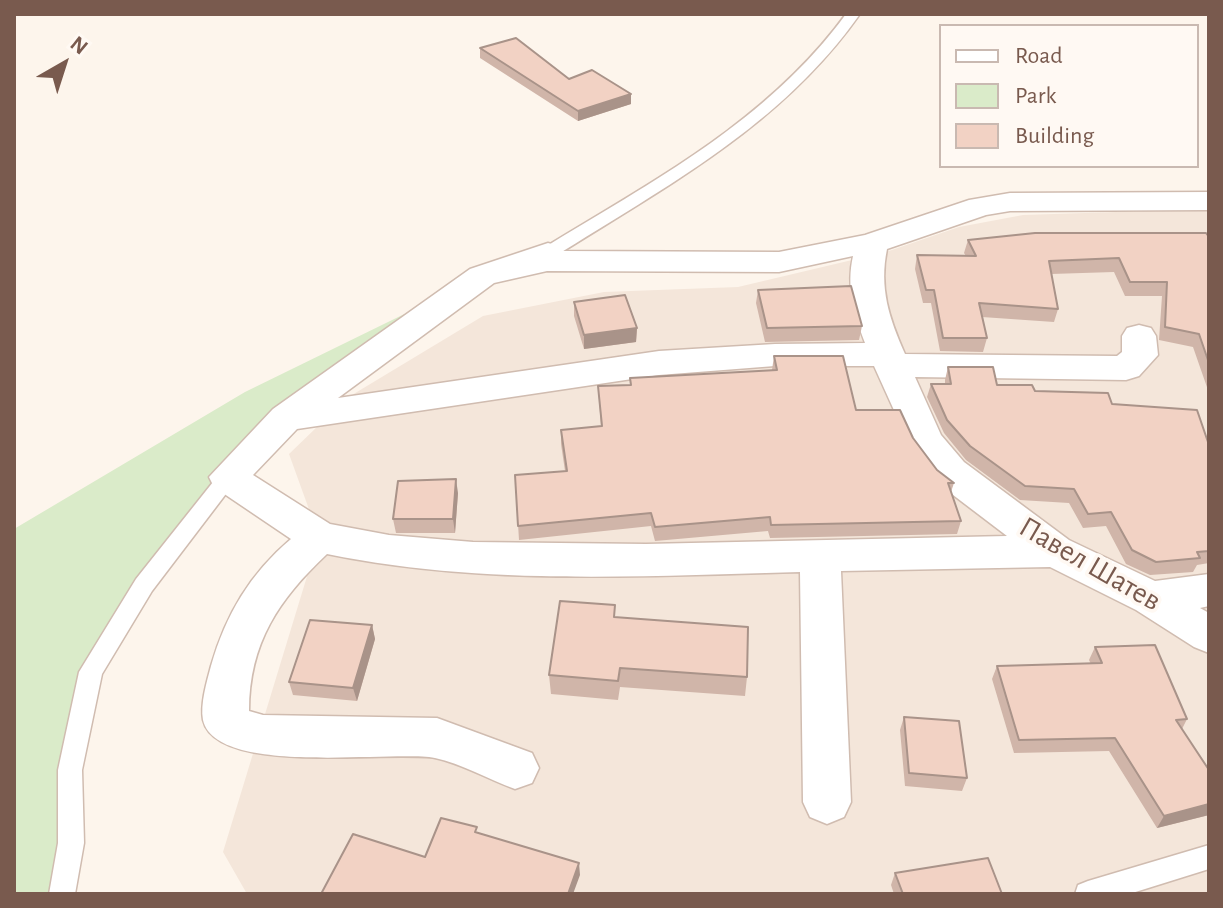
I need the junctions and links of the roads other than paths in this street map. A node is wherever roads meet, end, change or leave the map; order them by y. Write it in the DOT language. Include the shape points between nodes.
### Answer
graph roads {
  1 [pos="853,14"];
  2 [pos="1209,201"];
  3 [pos="872,243"];
  4 [pos="548,253"];
  5 [pos="482,276"];
  6 [pos="1139,336"];
  7 [pos="889,360"];
  8 [pos="286,418"];
  9 [pos="228,477"];
  10 [pos="319,537"];
  11 [pos="1055,551"];
  12 [pos="820,555"];
  13 [pos="1209,590"];
  14 [pos="1151,598"];
  15 [pos="1209,635"];
  16 [pos="515,768"];
  17 [pos="827,802"];
  18 [pos="1209,857"];
  19 [pos="62,894"];
  20 [pos="1088,894"];
  1 -- 4 [label="lane" via="836,41 751,123"];
  2 -- 3 [label="street" via="1010,202"];
  3 -- 5 [label="street" via="779,262 547,261"];
  3 -- 7 [label="street, Павел Шатев" via="866,272 870,313"];
  4 -- 5 [label="street"];
  5 -- 8 [label="street"];
  6 -- 7 [label="street" via="1140,355 1126,368"];
  7 -- 8 [label="street" via="775,355 659,363"];
  7 -- 11 [label="street, Павел Шатев" via="925,441 950,472"];
  8 -- 9 [label="street"];
  9 -- 10 [label="street"];
  9 -- 19 [label="lane" via="144,585 91,672 70,770 71,843"];
  10 -- 12 [label="street" via="389,551 473,558"];
  10 -- 16 [label="street" via="265,590 244,634 225,704 226,720 237,729 263,735 437,738"];
  11 -- 12 [label="street"];
  11 -- 14 [label="street, Павел Шатев"];
  12 -- 17 [label="street"];
  13 -- 14 [label="street"];
  14 -- 15 [label="street, Павел Шатев"];
  18 -- 20 [label="lane"];
}
